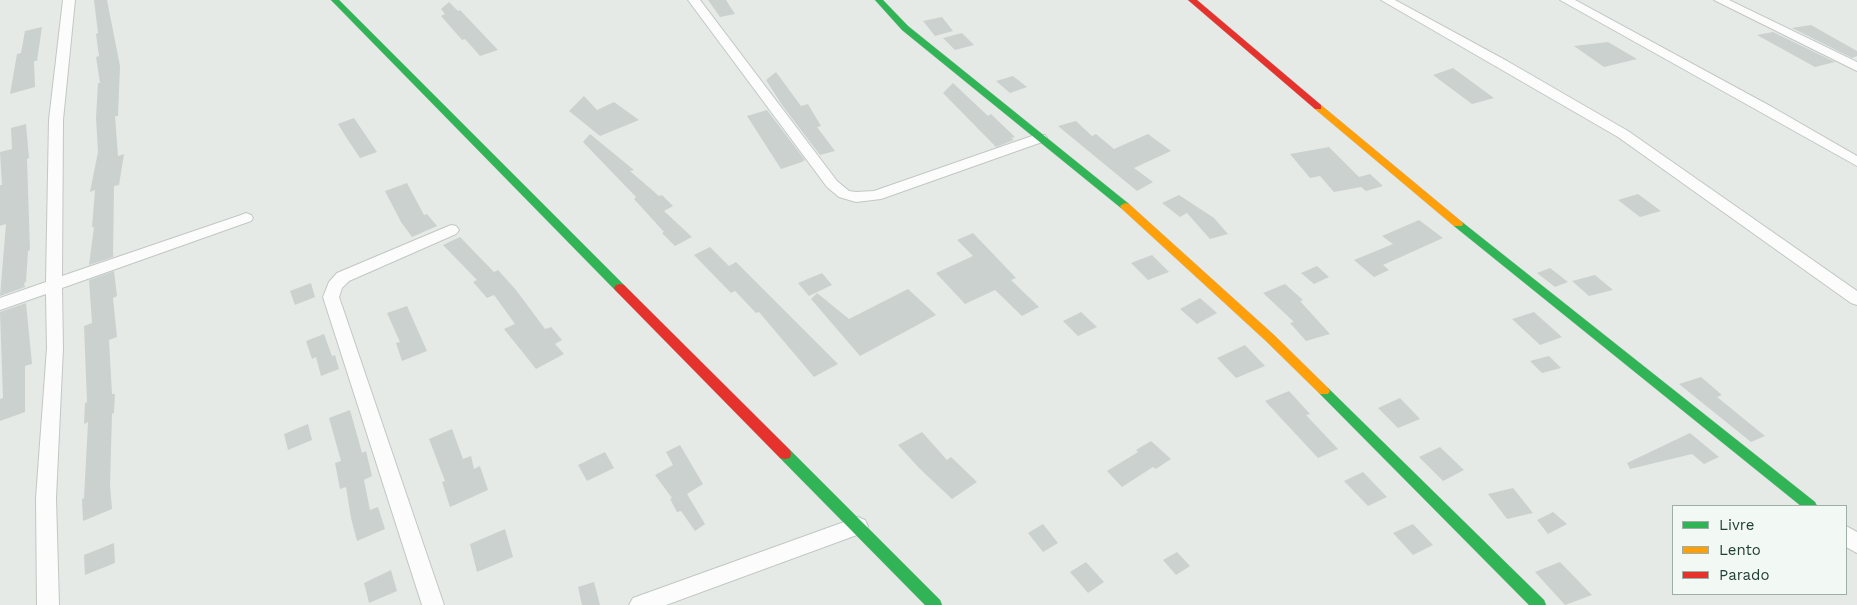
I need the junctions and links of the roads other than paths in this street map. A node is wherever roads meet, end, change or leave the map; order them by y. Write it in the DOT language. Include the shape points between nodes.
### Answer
graph roads {
  1 [pos="69,0"];
  2 [pos="335,0"];
  3 [pos="694,0"];
  4 [pos="879,0"];
  5 [pos="1192,0"];
  6 [pos="1387,0"];
  7 [pos="1566,0"];
  8 [pos="1720,0"];
  9 [pos="1857,67"];
  10 [pos="1040,138"];
  11 [pos="1857,162"];
  12 [pos="246,218"];
  13 [pos="451,230"];
  14 [pos="54,286"];
  15 [pos="1857,299"];
  16 [pos="0,304"];
  17 [pos="1809,505"];
  18 [pos="858,526"];
  19 [pos="1847,536"];
  20 [pos="1857,544"];
  21 [pos="48,605"];
  22 [pos="433,605"];
  23 [pos="640,605"];
  24 [pos="935,605"];
  25 [pos="1538,605"];
  1 -- 14 [label="street" via="56,120"];
  2 -- 18 [label="street"];
  3 -- 10 [label="street" via="832,184 844,194 876,196"];
  4 -- 10 [label="street" via="905,28"];
  5 -- 17 [label="street" via="1438,208"];
  6 -- 15 [label="street" via="1623,134"];
  7 -- 11 [label="street"];
  8 -- 9 [label="street"];
  10 -- 25 [label="street" via="1123,204 1270,338"];
  12 -- 14 [label="street"];
  13 -- 22 [label="street" via="343,276 331,296"];
  14 -- 16 [label="street"];
  14 -- 21 [label="street" via="55,348 46,498"];
  18 -- 23 [label="street"];
  18 -- 24 [label="street"];
  19 -- 20 [label="street"];
}
